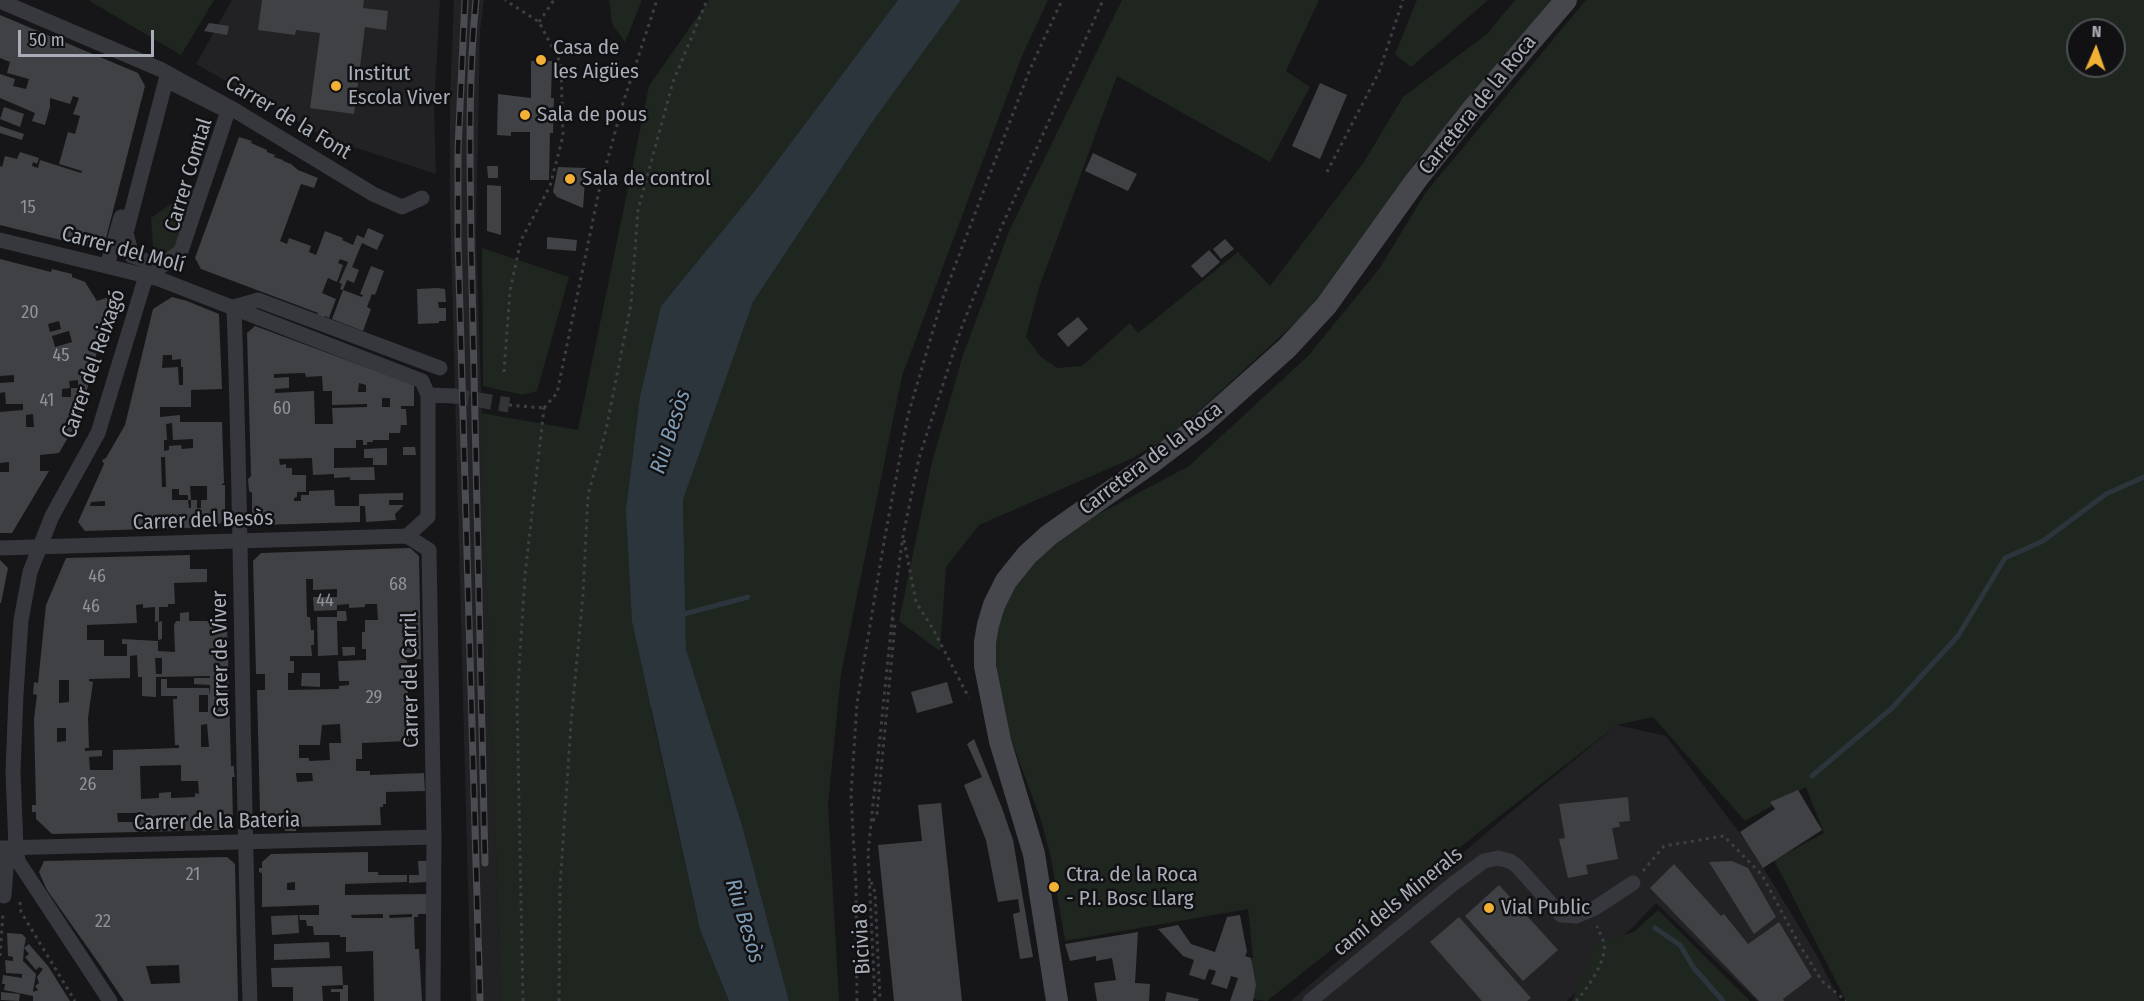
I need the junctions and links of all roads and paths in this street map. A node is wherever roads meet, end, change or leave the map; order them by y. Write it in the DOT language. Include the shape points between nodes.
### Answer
graph roads {
  1 [pos="505,0"];
  2 [pos="554,0"];
  3 [pos="657,0"];
  4 [pos="707,0"];
  5 [pos="1062,0"];
  6 [pos="1103,0"];
  7 [pos="1402,0"];
  8 [pos="1566,0"];
  9 [pos="0,1"];
  10 [pos="539,22"];
  11 [pos="164,75"];
  12 [pos="231,108"];
  13 [pos="1327,172"];
  14 [pos="422,198"];
  15 [pos="0,240"];
  16 [pos="107,266"];
  17 [pos="153,277"];
  18 [pos="234,307"];
  19 [pos="440,368"];
  20 [pos="504,372"];
  21 [pos="425,388"];
  22 [pos="453,396"];
  23 [pos="510,405"];
  24 [pos="544,408"];
  25 [pos="407,536"];
  26 [pos="903,537"];
  27 [pos="241,540"];
  28 [pos="40,547"];
  29 [pos="0,548"];
  30 [pos="970,701"];
  31 [pos="434,837"];
  32 [pos="245,842"];
  33 [pos="8,848"];
  34 [pos="0,856"];
  35 [pos="869,877"];
  36 [pos="1633,883"];
  37 [pos="0,895"];
  38 [pos="20,901"];
  39 [pos="1586,912"];
  40 [pos="3,916"];
  41 [pos="0,956"];
  42 [pos="75,1001"];
  43 [pos="111,1001"];
  44 [pos="250,1001"];
  45 [pos="433,1001"];
  46 [pos="523,1001"];
  47 [pos="559,1001"];
  48 [pos="857,1001"];
  49 [pos="875,1001"];
  50 [pos="880,1001"];
  51 [pos="1057,1001"];
  52 [pos="1310,1001"];
  53 [pos="1576,1001"];
  54 [pos="1846,1001"];
  1 -- 10 [label="path"];
  2 -- 10 [label="path"];
  3 -- 24 [label="path" via="599,191 557,393"];
  4 -- 47 [label="path" via="673,82 638,210 631,304 606,430 588,495 560,887"];
  5 -- 48 [label="path" via="1030,69 942,300 908,415 857,703 851,795"];
  6 -- 26 [label="path" via="1001,228 961,329 919,458"];
  7 -- 13 [label="path" via="1379,72"];
  8 -- 51 [label="street, Carretera de la Roca" via="1471,111 1326,306 1287,348 1201,425 1049,536 1006,581 988,625 985,666 1000,741 1034,854"];
  9 -- 11 [label="street, Carrer de la Font"];
  10 -- 20 [label="path" via="561,64 563,136 550,186 521,240 510,291"];
  11 -- 11 [label="street" via="126,233 132,256 162,266 181,251 228,111"];
  11 -- 12 [label="street, Carrer de la Font"];
  11 -- 16 [label="street, Carrer del Reixagó"];
  12 -- 14 [label="street, Carrer de la Font" via="373,194 402,207"];
  12 -- 17 [label="street, Carrer Comtal" via="187,255"];
  15 -- 16 [label="street, Carrer del Molí"];
  16 -- 17 [label="street, Carrer del Molí"];
  17 -- 18 [label="street, Carrer del Molí"];
  17 -- 28 [label="street, Carrer del Reixagó" via="98,433 52,516"];
  18 -- 19 [label="street" via="258,300"];
  18 -- 21 [label="street, Carrer del Molí"];
  18 -- 27 [label="street, Carrer de Viver"];
  21 -- 22 [label="street, Carrer del Molí"];
  21 -- 25 [label="street" via="428,517"];
  23 -- 24 [label="path"];
  24 -- 46 [label="path" via="525,575 517,702"];
  25 -- 27 [label="street, Carrer del Besòs"];
  25 -- 31 [label="street, Carrer del Carril" via="429,550"];
  26 -- 30 [label="path" via="916,602"];
  26 -- 35 [label="path" via="892,617 896,624 876,813 868,853"];
  27 -- 28 [label="street, Carrer del Besòs"];
  27 -- 32 [label="street, Carrer de Viver"];
  28 -- 29 [label="street, Carrer del Besòs"];
  28 -- 33 [label="street, Carrer del Reixagó" via="30,572 21,620"];
  31 -- 32 [label="street, Carrer de la Bateria"];
  31 -- 45 [label="street, Carrer del Carril"];
  32 -- 33 [label="street, Carrer de la Bateria"];
  32 -- 44 [label="street, Carrer de Viver"];
  33 -- 43 [label="street, Carrer del Reixagó"];
  34 -- 37 [label="street" via="7,856 4,896"];
  35 -- 49 [label="path"];
  35 -- 50 [label="path, Bicivia 8" via="875,892"];
  36 -- 39 [label="street"];
  36 -- 54 [label="path" via="1664,846 1724,836 1762,875 1822,981"];
  38 -- 42 [label="path" via="21,912"];
  39 -- 52 [label="street, camí dels Minerals" via="1561,915 1510,861 1484,861"];
  39 -- 53 [label="path" via="1597,925 1604,950 1586,991"];
  40 -- 41 [label="path"];
}
